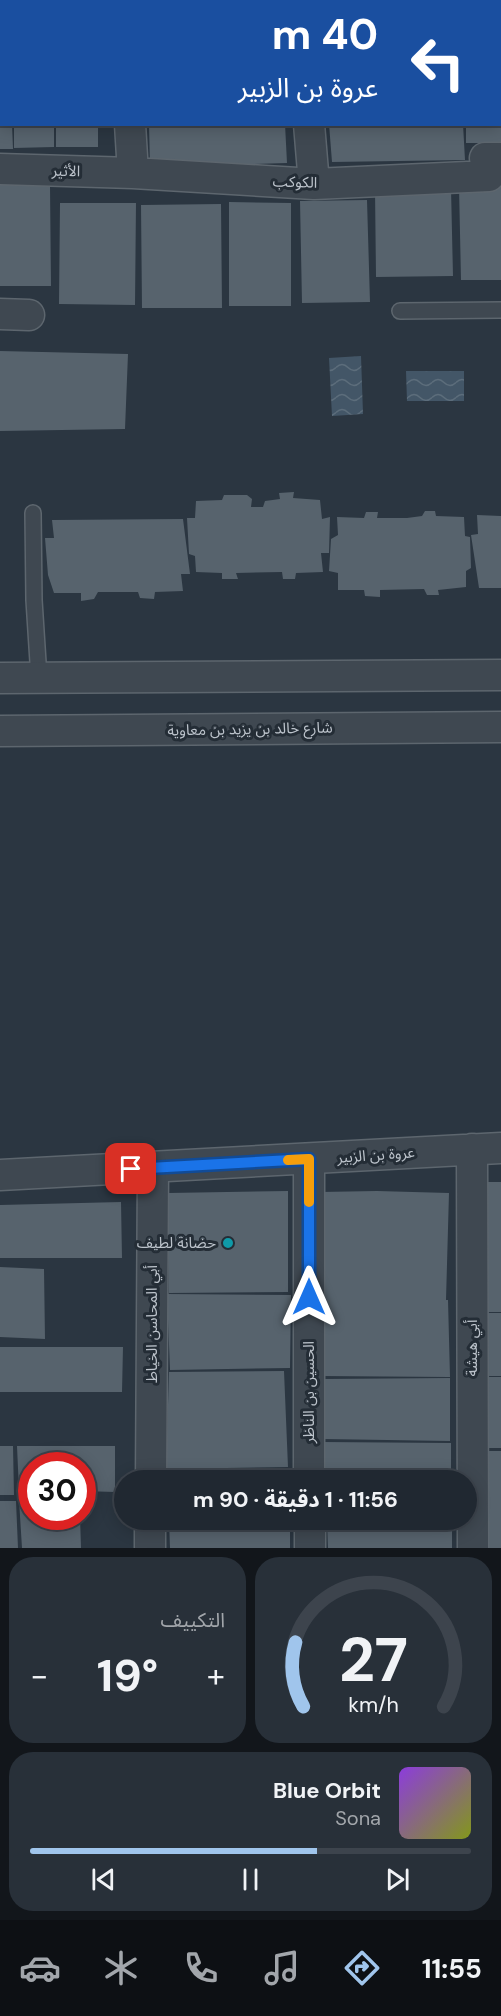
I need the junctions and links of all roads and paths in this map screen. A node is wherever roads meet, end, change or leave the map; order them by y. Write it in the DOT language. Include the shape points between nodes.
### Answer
graph roads {
  1 [pos="130,126"];
  2 [pos="309,126"];
  3 [pos="493,158"];
  4 [pos="0,170"];
  5 [pos="133,173"];
  6 [pos="314,184"];
  7 [pos="501,310"];
  8 [pos="400,311"];
  9 [pos="33,513"];
  10 [pos="501,675"];
  11 [pos="0,678"];
  12 [pos="39,678"];
  13 [pos="501,727"];
  14 [pos="0,731"];
  15 [pos="501,1148"];
  16 [pos="472,1149"];
  17 [pos="309,1159"];
  18 [pos="153,1168"];
  19 [pos="0,1176"];
  20 [pos="151,1470"];
  21 [pos="309,1470"];
  22 [pos="150,1530"];
  23 [pos="310,1530"];
  24 [pos="150,1548"];
  25 [pos="310,1548"];
  26 [pos="473,1548"];
  1 -- 5 [label="street"];
  2 -- 6 [label="street"];
  3 -- 6 [label="street, الكوكب" via="489,176"];
  4 -- 5 [label="street, الأثير"];
  5 -- 6 [label="street, الكوكب"];
  7 -- 8 [label="lane"];
  9 -- 12 [label="lane"];
  10 -- 12 [label="street"];
  11 -- 12 [label="street"];
  13 -- 14 [label="street, شارع خالد بن يزيد بن معاوية"];
  15 -- 16 [label="street, عروة بن الزبير"];
  16 -- 17 [label="street, عروة بن الزبير"];
  16 -- 26 [label="street, أبي هيشة"];
  17 -- 18 [label="street, عروة بن الزبير"];
  17 -- 21 [label="street, الحسين بن الناظر"];
  18 -- 19 [label="street, عروة بن الزبير"];
  18 -- 20 [label="street, أبي المحاسن الخياط"];
  22 -- 24 [label="street"];
  23 -- 25 [label="street"];
}
